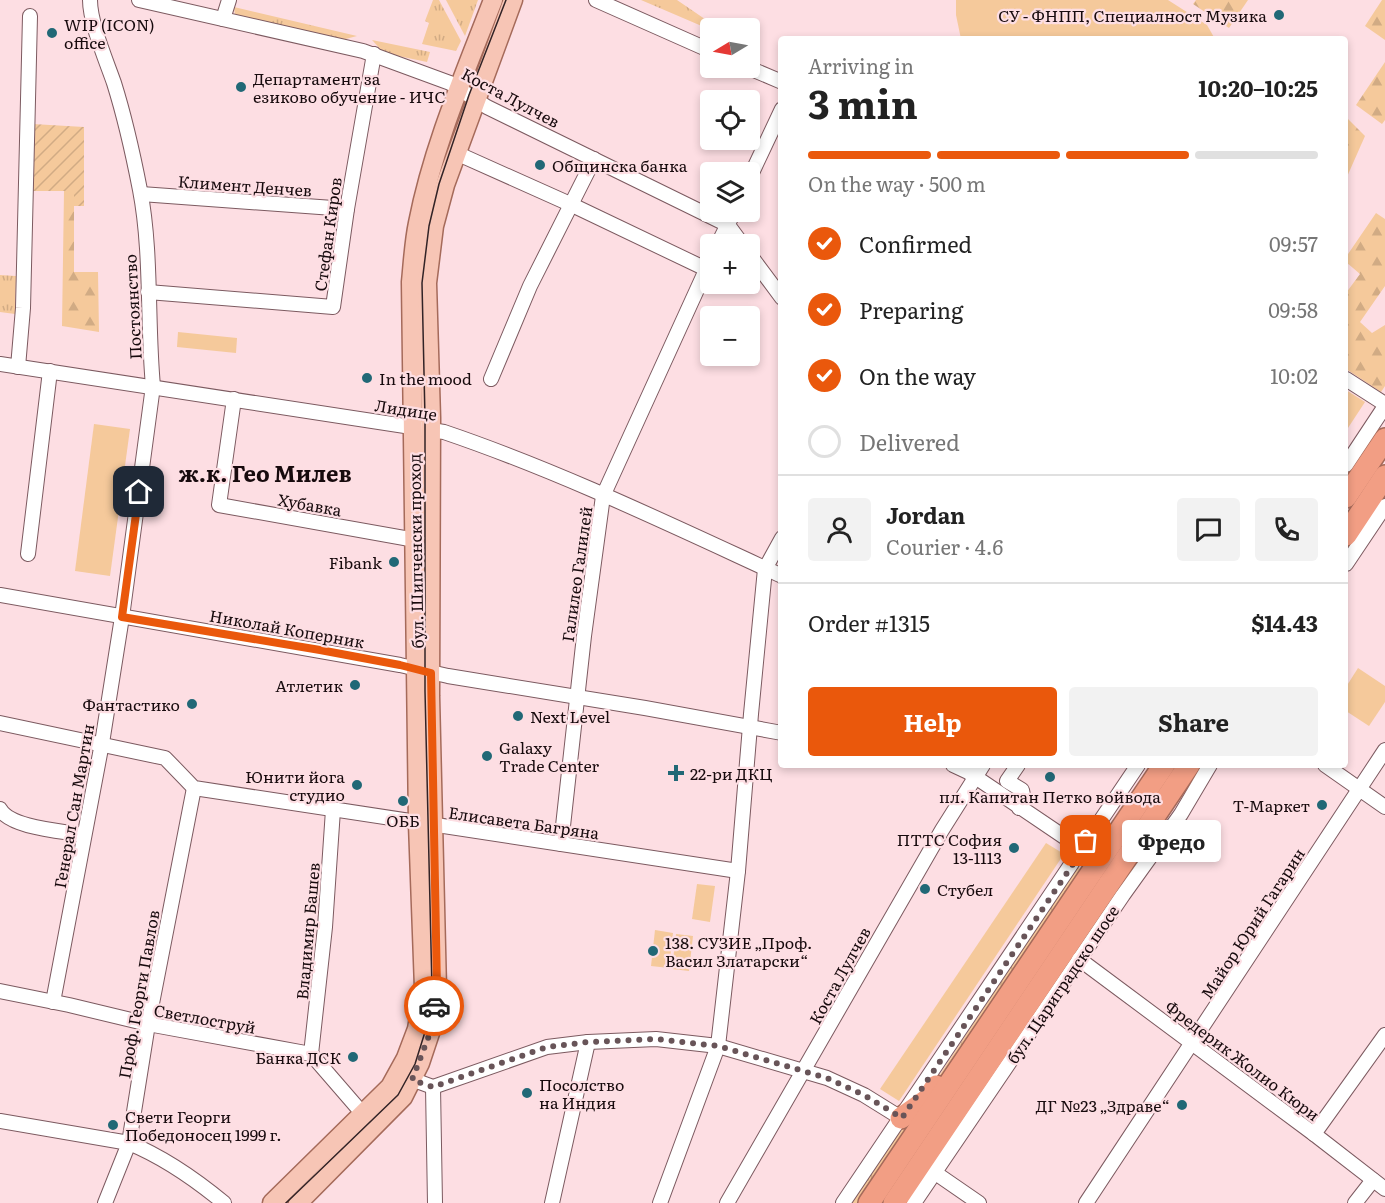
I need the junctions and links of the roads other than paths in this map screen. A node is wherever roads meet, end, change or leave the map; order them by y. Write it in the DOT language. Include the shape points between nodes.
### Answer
graph roads {
  1 [pos="90,0"];
  2 [pos="139,0"];
  3 [pos="229,0"];
  4 [pos="493,0"];
  5 [pos="513,0"];
  6 [pos="596,0"];
  7 [pos="30,16"];
  8 [pos="223,19"];
  9 [pos="700,46"];
  10 [pos="374,54"];
  11 [pos="760,73"];
  12 [pos="778,80"];
  13 [pos="459,88"];
  14 [pos="476,99"];
  15 [pos="778,118"];
  16 [pos="456,153"];
  17 [pos="594,159"];
  18 [pos="757,162"];
  19 [pos="141,194"];
  20 [pos="570,204"];
  21 [pos="347,209"];
  22 [pos="729,222"];
  23 [pos="728,225"];
  24 [pos="723,234"];
  25 [pos="735,234"];
  26 [pos="700,260"];
  27 [pos="760,268"];
  28 [pos="700,284"];
  29 [pos="148,292"];
  30 [pos="778,293"];
  31 [pos="0,364"];
  32 [pos="18,366"];
  33 [pos="51,371"];
  34 [pos="491,379"];
  35 [pos="1348,380"];
  36 [pos="153,386"];
  37 [pos="234,399"];
  38 [pos="1385,405"];
  39 [pos="422,428"];
  40 [pos="1385,439"];
  41 [pos="1348,462"];
  42 [pos="1385,476"];
  43 [pos="1348,494"];
  44 [pos="603,496"];
  45 [pos="1385,506"];
  46 [pos="1348,532"];
  47 [pos="422,541"];
  48 [pos="778,545"];
  49 [pos="28,554"];
  50 [pos="1348,561"];
  51 [pos="765,569"];
  52 [pos="778,574"];
  53 [pos="0,595"];
  54 [pos="122,617"];
  55 [pos="424,671"];
  56 [pos="577,696"];
  57 [pos="0,723"];
  58 [pos="750,727"];
  59 [pos="778,732"];
  60 [pos="102,743"];
  61 [pos="1385,750"];
  62 [pos="958,768"];
  63 [pos="981,768"];
  64 [pos="1016,768"];
  65 [pos="1136,768"];
  66 [pos="1162,768"];
  67 [pos="1187,768"];
  68 [pos="1208,768"];
  69 [pos="1329,768"];
  70 [pos="975,778"];
  71 [pos="194,788"];
  72 [pos="1359,789"];
  73 [pos="1385,807"];
  74 [pos="1019,808"];
  75 [pos="0,809"];
  76 [pos="333,810"];
  77 [pos="426,825"];
  78 [pos="84,835"];
  79 [pos="561,844"];
  80 [pos="1082,849"];
  81 [pos="738,871"];
  82 [pos="1079,959"];
  83 [pos="0,991"];
  84 [pos="53,1002"];
  85 [pos="147,1024"];
  86 [pos="986,1031"];
  87 [pos="1385,1035"];
  88 [pos="588,1042"];
  89 [pos="1192,1044"];
  90 [pos="718,1046"];
  91 [pos="311,1054"];
  92 [pos="804,1071"];
  93 [pos="405,1077"];
  94 [pos="433,1087"];
  95 [pos="902,1118"];
  96 [pos="0,1121"];
  97 [pos="369,1121"];
  98 [pos="1314,1134"];
  99 [pos="129,1143"];
  100 [pos="934,1172"];
  101 [pos="1372,1180"];
  102 [pos="1385,1189"];
  103 [pos="105,1203"];
  104 [pos="224,1203"];
  105 [pos="272,1203"];
  106 [pos="298,1203"];
  107 [pos="435,1203"];
  108 [pos="552,1203"];
  109 [pos="660,1203"];
  110 [pos="727,1203"];
  111 [pos="843,1203"];
  112 [pos="869,1203"];
  113 [pos="894,1203"];
  114 [pos="914,1203"];
  115 [pos="979,1203"];
  116 [pos="1086,1203"];
  117 [pos="1355,1203"];
  1 -- 19 [label="street, Постоянство" via="92,18 122,108"];
  2 -- 8 [label="street, Коста Лулчев"];
  3 -- 8 [label="street"];
  4 -- 13 [label="main road, бул. Шипченски проход"];
  5 -- 14 [label="main road, бул. Шипченски проход"];
  6 -- 9 [label="street"];
  7 -- 32 [label="street" via="23,308"];
  8 -- 10 [label="street, Коста Лулчев"];
  10 -- 13 [label="street, Коста Лулчев"];
  10 -- 21 [label="street, Стефан Киров"];
  11 -- 12 [label="street"];
  13 -- 14 [label="street, Коста Лулчев"];
  13 -- 39 [label="main road, бул. Шипченски проход" via="418,224 411,282"];
  14 -- 16 [label="main road, бул. Шипченски проход"];
  14 -- 17 [label="street, Коста Лулчев"];
  15 -- 18 [label="street"];
  16 -- 20 [label="street"];
  16 -- 39 [label="main road, бул. Шипченски проход" via="434,226 427,283"];
  17 -- 20 [label="street"];
  17 -- 23 [label="street, Коста Лулчев"];
  19 -- 21 [label="street, Климент Денчев"];
  19 -- 29 [label="street, Постоянство"];
  20 -- 26 [label="street"];
  20 -- 34 [label="street"];
  21 -- 29 [label="street, Стефан Киров" via="333,307"];
  22 -- 23 [label="street"];
  23 -- 24 [label="street"];
  23 -- 25 [label="street, Коста Лулчев"];
  27 -- 30 [label="street"];
  28 -- 44 [label="street, Галилео Галилей"];
  29 -- 36 [label="street, Постоянство"];
  31 -- 32 [label="street, Лидице"];
  32 -- 33 [label="street, Лидице"];
  33 -- 36 [label="street, Лидице"];
  33 -- 49 [label="street"];
  35 -- 38 [label="street"];
  36 -- 37 [label="street, Лидице"];
  36 -- 54 [label="street, Постоянство"];
  37 -- 39 [label="street, Лидице"];
  37 -- 47 [label="street, Хубавка" via="219,505"];
  38 -- 41 [label="street"];
  39 -- 44 [label="street, Лидице" via="486,446"];
  39 -- 47 [label="main road, бул. Шипченски проход"];
  40 -- 43 [label="highway"];
  42 -- 46 [label="highway"];
  44 -- 51 [label="street, Лидице"];
  44 -- 56 [label="street, Галилео Галилей"];
  45 -- 50 [label="street"];
  47 -- 55 [label="main road, бул. Шипченски проход"];
  48 -- 51 [label="street"];
  51 -- 52 [label="street, Лидице"];
  51 -- 58 [label="street"];
  53 -- 54 [label="street, Николай Коперник"];
  54 -- 55 [label="street, Николай Коперник"];
  54 -- 60 [label="street, Генерал Сан Мартин"];
  55 -- 56 [label="street, Николай Коперник"];
  55 -- 77 [label="main road, бул. Шипченски проход"];
  56 -- 58 [label="street, Николай Коперник"];
  56 -- 79 [label="street, Галилео Галилей"];
  57 -- 60 [label="street"];
  58 -- 59 [label="street, Николай Коперник"];
  58 -- 81 [label="street"];
  60 -- 71 [label="street" via="165,758"];
  60 -- 78 [label="street, Генерал Сан Мартин"];
  61 -- 72 [label="street, Майор Юрий Гагарин"];
  62 -- 70 [label="street"];
  63 -- 70 [label="street, Коста Лулчев"];
  64 -- 74 [label="street" via="1007,781 1022,790 1024,800"];
  65 -- 80 [label="street"];
  66 -- 86 [label="highway"];
  67 -- 113 [label="highway, бул. Цариградско шосе"];
  68 -- 82 [label="street, бул. Цариградско шосе" via="1187,805"];
  69 -- 72 [label="street"];
  70 -- 74 [label="street"];
  70 -- 92 [label="street, Коста Лулчев"];
  71 -- 76 [label="street, Елисавета Багряна"];
  71 -- 85 [label="street, Проф. Георги Павлов"];
  72 -- 73 [label="street"];
  72 -- 89 [label="street, Майор Юрий Гагарин"];
  74 -- 80 [label="street"];
  75 -- 78 [label="street" via="3,816 17,823"];
  76 -- 77 [label="street, Елисавета Багряна"];
  76 -- 91 [label="street, Владимир Башев"];
  77 -- 79 [label="street, Елисавета Багряна"];
  77 -- 93 [label="main road, бул. Шипченски проход" via="437,989 430,1033"];
  78 -- 84 [label="street, Генерал Сан Мартин"];
  79 -- 81 [label="street, Елисавета Багряна"];
  80 -- 95 [label="street"];
  81 -- 90 [label="street"];
  82 -- 89 [label="street, Фредерик Жолио Кюри"];
  82 -- 100 [label="street, бул. Цариградско шосе"];
  83 -- 84 [label="street, Светлоструй"];
  84 -- 85 [label="street, Светлоструй"];
  85 -- 91 [label="street, Светлоструй"];
  85 -- 99 [label="street, Проф. Георги Павлов"];
  86 -- 95 [label="highway" via="962,1047 928,1099"];
  86 -- 112 [label="highway"];
  87 -- 98 [label="street"];
  88 -- 90 [label="street" via="656,1039"];
  88 -- 94 [label="street" via="547,1047"];
  88 -- 108 [label="street"];
  89 -- 98 [label="street, Фредерик Жолио Кюри"];
  89 -- 116 [label="street, Майор Юрий Гагарин"];
  90 -- 92 [label="street"];
  90 -- 109 [label="street"];
  91 -- 97 [label="street"];
  92 -- 95 [label="street" via="843,1084"];
  92 -- 110 [label="street, Коста Лулчев"];
  93 -- 94 [label="street"];
  93 -- 97 [label="main road, бул. Шипченски проход" via="403,1097"];
  94 -- 107 [label="street"];
  95 -- 111 [label="street"];
  96 -- 99 [label="street"];
  97 -- 105 [label="main road, бул. Шипченски проход"];
  97 -- 106 [label="main road, бул. Шипченски проход"];
  98 -- 101 [label="street, Фредерик Жолио Кюри"];
  99 -- 103 [label="street, Проф. Георги Павлов"];
  99 -- 104 [label="street" via="168,1163"];
  100 -- 114 [label="street, бул. Цариградско шосе"];
  100 -- 115 [label="street"];
  101 -- 102 [label="street, Фредерик Жолио Кюри"];
  101 -- 117 [label="street"];
}
